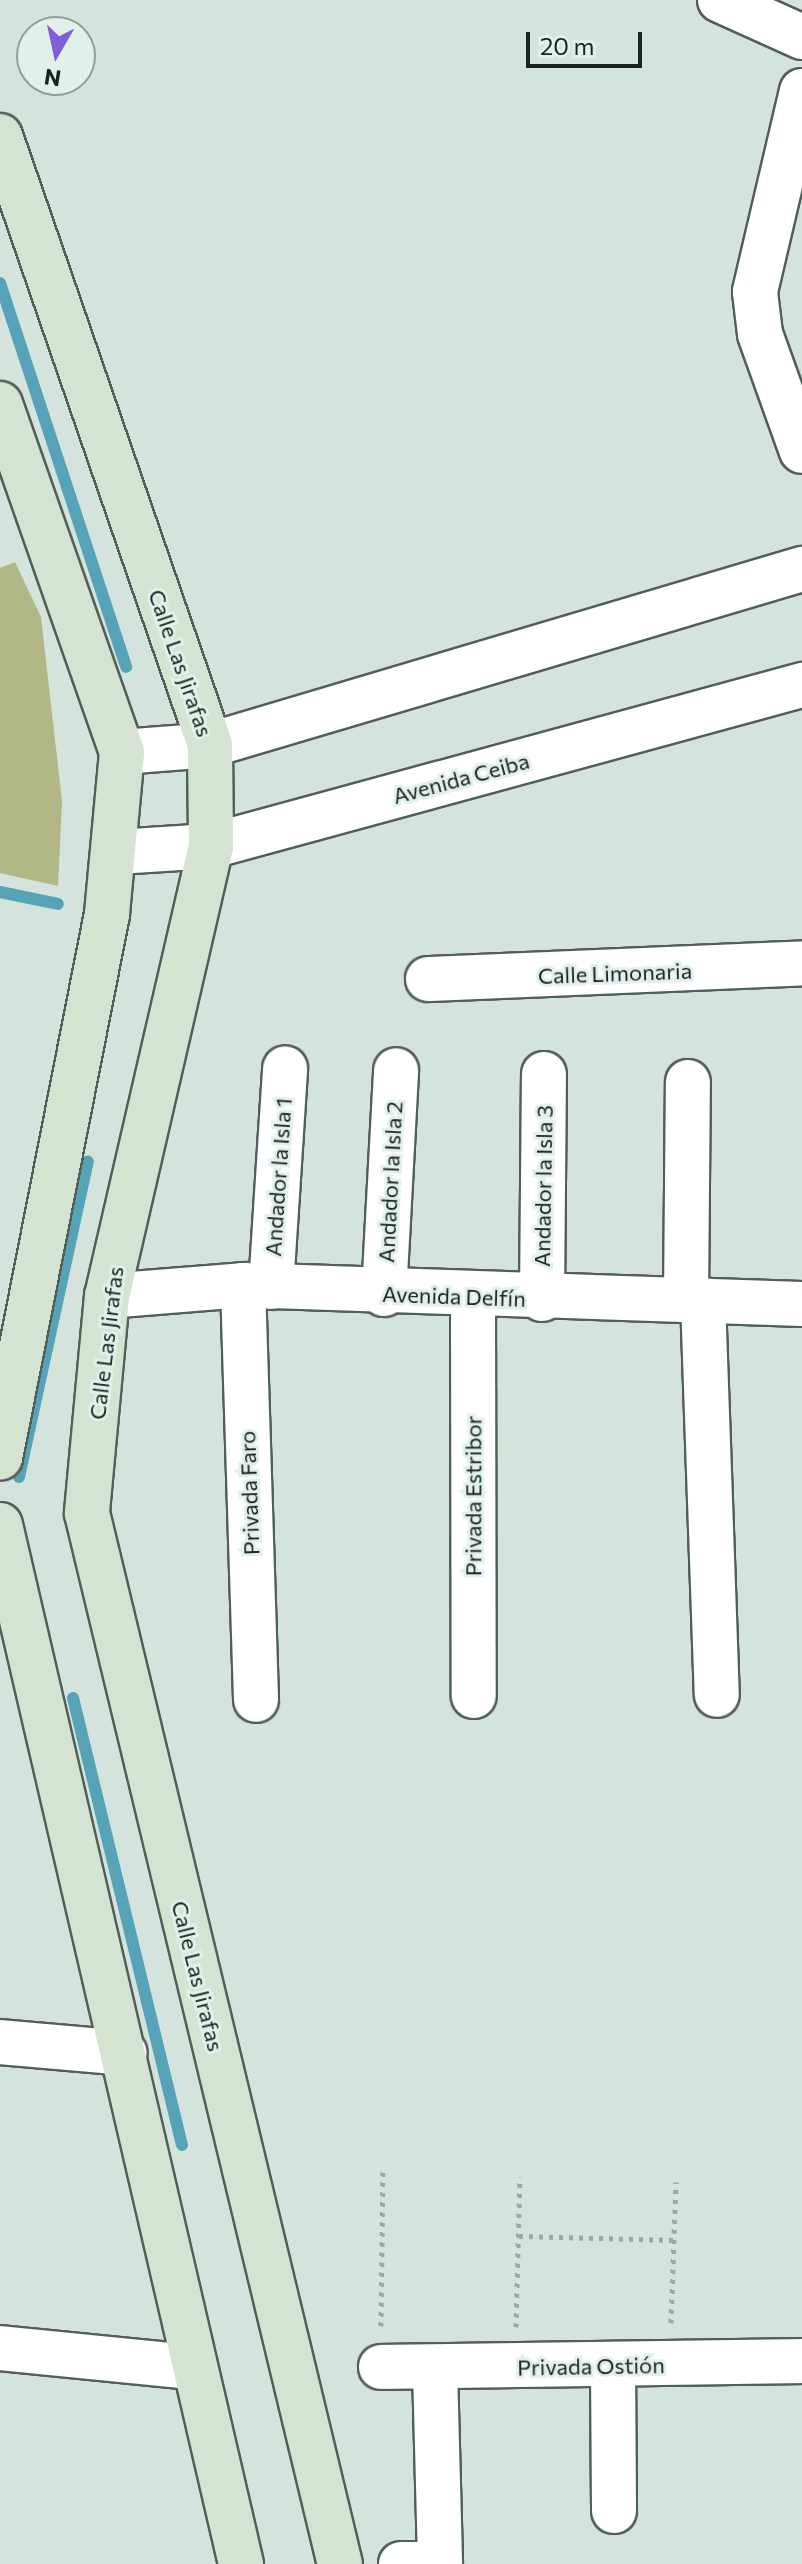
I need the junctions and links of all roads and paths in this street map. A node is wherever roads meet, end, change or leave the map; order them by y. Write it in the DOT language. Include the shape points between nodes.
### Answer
graph roads {
  1 [pos="720,0"];
  2 [pos="802,37"];
  3 [pos="802,91"];
  4 [pos="0,136"];
  5 [pos="785,246"];
  6 [pos="0,404"];
  7 [pos="802,451"];
  8 [pos="802,569"];
  9 [pos="802,685"];
  10 [pos="210,745"];
  11 [pos="122,752"];
  12 [pos="211,846"];
  13 [pos="117,852"];
  14 [pos="802,963"];
  15 [pos="428,979"];
  16 [pos="285,1068"];
  17 [pos="396,1070"];
  18 [pos="544,1074"];
  19 [pos="688,1082"];
  20 [pos="257,1286"];
  21 [pos="384,1294"];
  22 [pos="473,1295"];
  23 [pos="107,1296"];
  24 [pos="542,1299"];
  25 [pos="694,1300"];
  26 [pos="802,1304"];
  27 [pos="0,1458"];
  28 [pos="0,1525"];
  29 [pos="717,1695"];
  30 [pos="474,1696"];
  31 [pos="256,1700"];
  32 [pos="0,2042"];
  33 [pos="125,2053"];
  34 [pos="383,2169"];
  35 [pos="520,2177"];
  36 [pos="676,2182"];
  37 [pos="519,2236"];
  38 [pos="674,2240"];
  39 [pos="0,2348"];
  40 [pos="802,2361"];
  41 [pos="669,2364"];
  42 [pos="613,2365"];
  43 [pos="190,2367"];
  44 [pos="381,2367"];
  45 [pos="514,2368"];
  46 [pos="435,2369"];
  47 [pos="614,2511"];
  48 [pos="241,2564"];
  49 [pos="340,2564"];
  50 [pos="401,2564"];
  51 [pos="428,2564"];
  52 [pos="440,2564"];
  1 -- 2 [label="street"];
  3 -- 5 [label="street"];
  4 -- 10 [label="main road, Calle Las Jirafas"];
  5 -- 7 [label="street" via="755,292 760,334"];
  6 -- 11 [label="main road"];
  8 -- 10 [label="street"];
  9 -- 12 [label="street, Avenida Ceiba"];
  10 -- 11 [label="street"];
  10 -- 12 [label="main road, Calle Las Jirafas"];
  11 -- 13 [label="main road"];
  12 -- 13 [label="street, Avenida Ceiba"];
  12 -- 23 [label="main road, Calle Las Jirafas"];
  13 -- 27 [label="main road"];
  14 -- 15 [label="street, Calle Limonaria"];
  16 -- 20 [label="street, Andador la Isla 1"];
  17 -- 21 [label="street, Andador la Isla 2"];
  18 -- 24 [label="street, Andador la Isla 3"];
  19 -- 25 [label="street"];
  20 -- 21 [label="street, Avenida Delfín"];
  20 -- 23 [label="street, Avenida Delfín"];
  20 -- 31 [label="street, Privada Faro"];
  21 -- 22 [label="street, Avenida Delfín"];
  22 -- 24 [label="street, Avenida Delfín"];
  22 -- 30 [label="street, Privada Estribor"];
  23 -- 49 [label="main road, Calle Las Jirafas" via="87,1513 90,1538"];
  24 -- 25 [label="street, Avenida Delfín"];
  25 -- 26 [label="street, Avenida Delfín"];
  25 -- 29 [label="street"];
  28 -- 33 [label="main road"];
  32 -- 33 [label="street"];
  33 -- 43 [label="main road"];
  34 -- 44 [label="path"];
  35 -- 37 [label="path"];
  36 -- 38 [label="path"];
  37 -- 38 [label="path"];
  37 -- 45 [label="path"];
  38 -- 41 [label="path"];
  39 -- 43 [label="street"];
  40 -- 41 [label="street, Privada Ostión"];
  41 -- 42 [label="street, Privada Ostión"];
  42 -- 45 [label="street, Privada Ostión"];
  42 -- 47 [label="street"];
  43 -- 48 [label="main road"];
  44 -- 46 [label="street, Privada Ostión"];
  45 -- 46 [label="street, Privada Ostión"];
  46 -- 52 [label="street"];
  50 -- 51 [label="street"];
}
